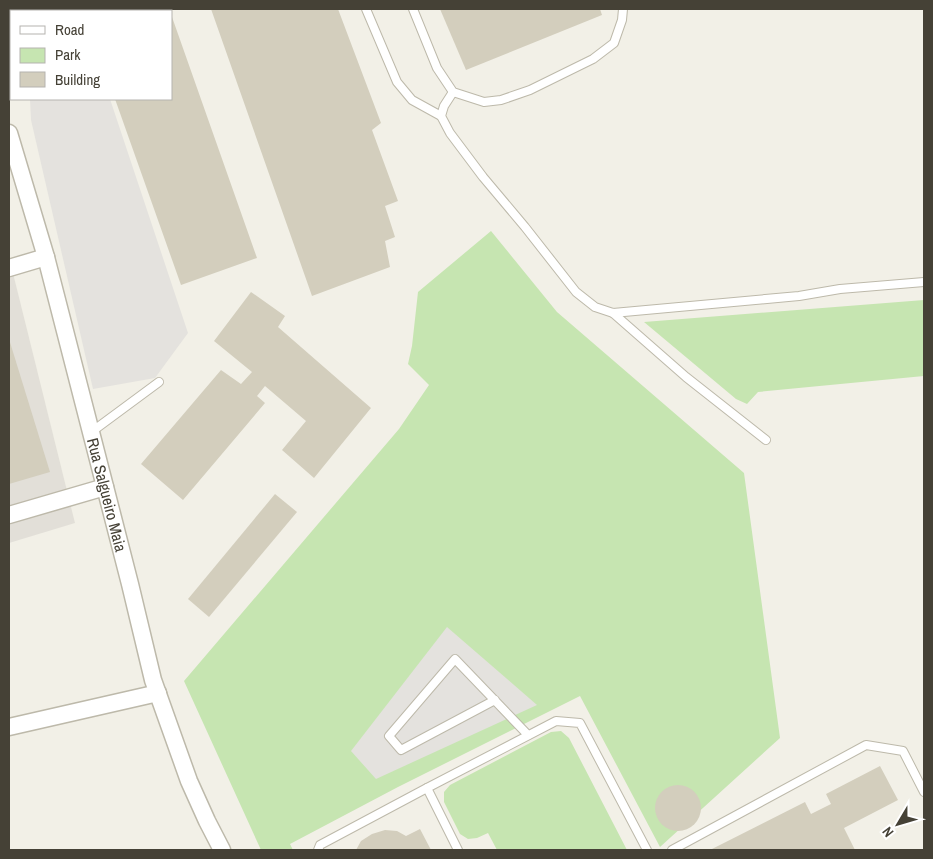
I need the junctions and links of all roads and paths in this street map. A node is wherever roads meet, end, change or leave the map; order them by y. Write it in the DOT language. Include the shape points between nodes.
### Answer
graph roads {
  1 [pos="366,9"];
  2 [pos="413,9"];
  3 [pos="623,9"];
  4 [pos="453,92"];
  5 [pos="441,116"];
  6 [pos="9,133"];
  7 [pos="46,257"];
  8 [pos="9,268"];
  9 [pos="924,282"];
  10 [pos="614,313"];
  11 [pos="159,382"];
  12 [pos="90,432"];
  13 [pos="766,440"];
  14 [pos="105,487"];
  15 [pos="9,515"];
  16 [pos="158,693"];
  17 [pos="495,700"];
  18 [pos="9,727"];
  19 [pos="528,735"];
  20 [pos="427,788"];
  21 [pos="924,792"];
  22 [pos="222,850"];
  23 [pos="318,850"];
  24 [pos="458,850"];
  25 [pos="647,850"];
  26 [pos="672,850"];
  1 -- 5 [label="lane" via="398,82 412,100"];
  2 -- 4 [label="lane" via="438,68"];
  3 -- 4 [label="lane" via="614,43 593,59 530,90 484,102"];
  4 -- 5 [label="lane"];
  5 -- 10 [label="lane" via="483,177 576,292 595,307"];
  6 -- 7 [label="street, Rua Salgueiro Maia"];
  7 -- 8 [label="street"];
  7 -- 12 [label="street, Rua Salgueiro Maia"];
  9 -- 10 [label="lane"];
  10 -- 13 [label="lane" via="686,377"];
  11 -- 12 [label="lane"];
  12 -- 14 [label="street, Rua Salgueiro Maia"];
  14 -- 15 [label="street"];
  14 -- 16 [label="street, Rua Salgueiro Maia"];
  16 -- 18 [label="street"];
  16 -- 22 [label="street, Rua Salgueiro Maia" via="189,781"];
  17 -- 17 [label="lane" via="455,659 389,736 401,750"];
  17 -- 19 [label="lane"];
  19 -- 20 [label="lane"];
  19 -- 25 [label="lane" via="556,721 580,723"];
  20 -- 23 [label="lane" via="320,845"];
  20 -- 24 [label="lane"];
  21 -- 26 [label="lane" via="903,751 866,746"];
}
